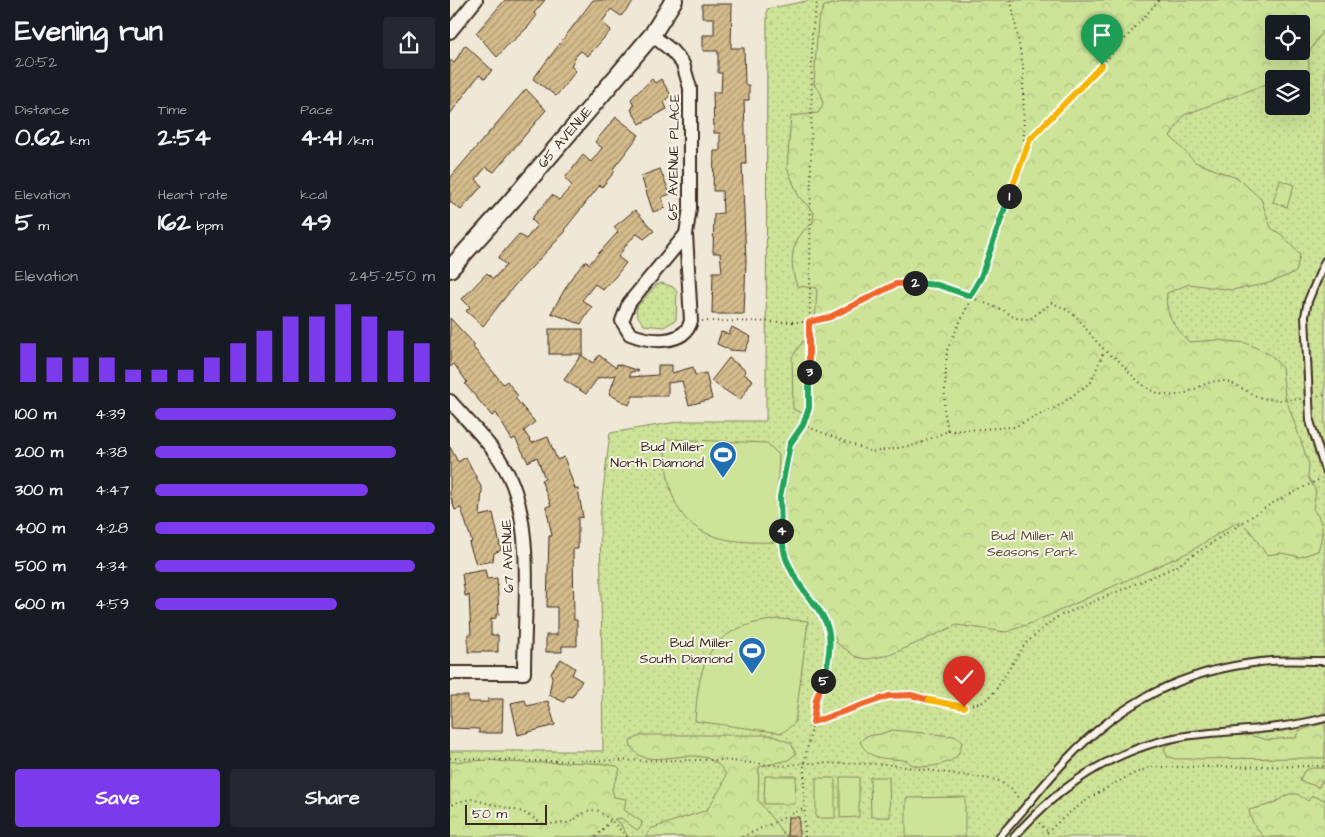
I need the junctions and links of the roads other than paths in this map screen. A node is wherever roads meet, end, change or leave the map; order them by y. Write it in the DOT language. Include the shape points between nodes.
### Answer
graph roads {
  1 [pos="476,0"];
  2 [pos="674,0"];
  3 [pos="450,32"];
  4 [pos="652,35"];
  5 [pos="686,234"];
  6 [pos="1325,261"];
  7 [pos="450,269"];
  8 [pos="450,401"];
  9 [pos="1325,470"];
  10 [pos="1325,661"];
  11 [pos="450,673"];
  12 [pos="1325,718"];
  13 [pos="1000,837"];
  14 [pos="1014,837"];
  1 -- 3 [label="street"];
  2 -- 4 [label="street, 65 AVENUE"];
  4 -- 5 [label="street, 65 AVENUE PLACE" via="683,64 690,88 690,208"];
  4 -- 7 [label="street, 65 AVENUE" via="513,200"];
  5 -- 5 [label="street, 65 AVENUE PLACE" via="629,303 622,322 630,334 646,340 671,339 683,336 688,329"];
  6 -- 9 [label="lane" via="1305,316 1310,421"];
  8 -- 11 [label="street, 67 AVENUE" via="502,463 519,500 525,536 524,673"];
  10 -- 13 [label="lane" via="1262,662 1226,667 1152,692 1131,704 1072,753"];
  12 -- 14 [label="lane" via="1293,726 1160,740 1125,752 1061,790"];
}
